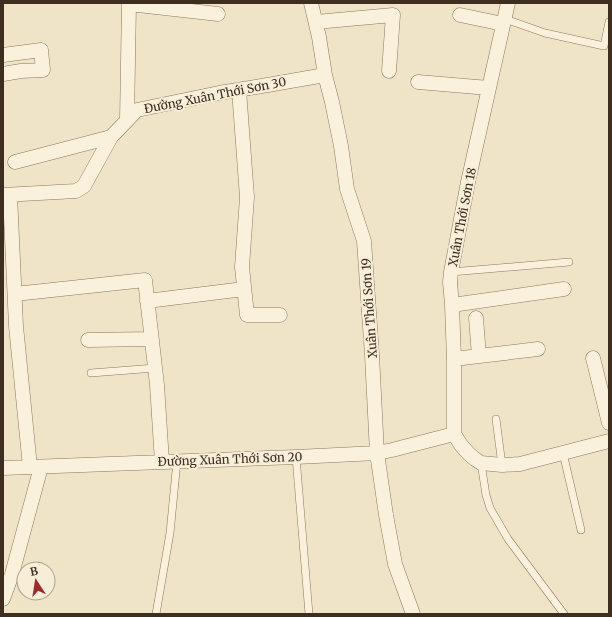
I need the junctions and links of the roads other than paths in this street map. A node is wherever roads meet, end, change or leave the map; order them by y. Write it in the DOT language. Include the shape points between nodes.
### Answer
graph roads {
  1 [pos="311,3"];
  2 [pos="508,3"];
  3 [pos="218,14"];
  4 [pos="460,15"];
  5 [pos="316,22"];
  6 [pos="504,22"];
  7 [pos="609,22"];
  8 [pos="3,55"];
  9 [pos="388,71"];
  10 [pos="3,74"];
  11 [pos="326,75"];
  12 [pos="418,82"];
  13 [pos="489,88"];
  14 [pos="239,90"];
  15 [pos="127,120"];
  16 [pos="111,137"];
  17 [pos="15,162"];
  18 [pos="7,195"];
  19 [pos="569,262"];
  20 [pos="451,272"];
  21 [pos="244,289"];
  22 [pos="564,289"];
  23 [pos="15,294"];
  24 [pos="147,301"];
  25 [pos="452,305"];
  26 [pos="280,315"];
  27 [pos="476,318"];
  28 [pos="151,339"];
  29 [pos="88,340"];
  30 [pos="538,348"];
  31 [pos="479,356"];
  32 [pos="593,358"];
  33 [pos="454,359"];
  34 [pos="155,368"];
  35 [pos="91,373"];
  36 [pos="496,419"];
  37 [pos="609,423"];
  38 [pos="454,434"];
  39 [pos="609,441"];
  40 [pos="377,453"];
  41 [pos="563,453"];
  42 [pos="296,457"];
  43 [pos="177,461"];
  44 [pos="162,462"];
  45 [pos="481,463"];
  46 [pos="502,465"];
  47 [pos="36,467"];
  48 [pos="3,468"];
  49 [pos="581,530"];
  50 [pos="3,599"];
  51 [pos="156,614"];
  52 [pos="309,614"];
  53 [pos="413,614"];
  54 [pos="564,614"];
  1 -- 5 [label="street, Xuân Thới Sơn 19"];
  2 -- 6 [label="street, Xuân Thới Sơn 18"];
  3 -- 15 [label="street" via="129,4"];
  4 -- 6 [label="street"];
  5 -- 9 [label="street" via="393,15"];
  5 -- 11 [label="street, Xuân Thới Sơn 19"];
  6 -- 7 [label="lane" via="604,46"];
  6 -- 13 [label="street, Xuân Thới Sơn 18"];
  8 -- 10 [label="street" via="41,50 43,70"];
  11 -- 14 [label="street, Đường Xuân Thới Sơn 30"];
  11 -- 40 [label="street, Xuân Thới Sơn 19" via="347,189 364,242"];
  12 -- 13 [label="street"];
  13 -- 20 [label="street, Xuân Thới Sơn 18"];
  14 -- 15 [label="street, Đường Xuân Thới Sơn 30" via="137,110"];
  14 -- 21 [label="street" via="247,198 242,267"];
  15 -- 16 [label="street, Đường Xuân Thới Sơn 30"];
  16 -- 17 [label="street"];
  16 -- 18 [label="street, Đường Xuân Thới Sơn 30" via="84,186 76,191"];
  18 -- 23 [label="street"];
  19 -- 20 [label="lane"];
  20 -- 25 [label="street, Xuân Thới Sơn 18"];
  21 -- 24 [label="street"];
  21 -- 26 [label="street" via="247,315"];
  22 -- 25 [label="street"];
  23 -- 24 [label="street" via="145,280"];
  23 -- 47 [label="street" via="16,326"];
  24 -- 28 [label="street"];
  25 -- 33 [label="street, Xuân Thới Sơn 18"];
  27 -- 31 [label="street"];
  28 -- 29 [label="street"];
  28 -- 34 [label="street"];
  30 -- 31 [label="street"];
  31 -- 33 [label="street"];
  32 -- 37 [label="street"];
  33 -- 38 [label="street, Xuân Thới Sơn 18"];
  34 -- 35 [label="lane"];
  34 -- 44 [label="street"];
  36 -- 46 [label="lane"];
  38 -- 40 [label="street, Đường Xuân Thới Sơn 20"];
  38 -- 45 [label="street" via="469,454"];
  39 -- 41 [label="street"];
  40 -- 42 [label="street, Đường Xuân Thới Sơn 20"];
  40 -- 53 [label="street, Xuân Thới Sơn 19" via="395,564"];
  41 -- 46 [label="street" via="520,464"];
  41 -- 49 [label="lane"];
  42 -- 43 [label="street, Đường Xuân Thới Sơn 20"];
  42 -- 52 [label="lane"];
  43 -- 44 [label="street, Đường Xuân Thới Sơn 20"];
  43 -- 51 [label="lane" via="170,533"];
  44 -- 47 [label="street, Đường Xuân Thới Sơn 20"];
  45 -- 46 [label="street"];
  45 -- 54 [label="lane" via="490,508 508,539"];
  47 -- 48 [label="street, Đường Xuân Thới Sơn 20"];
  47 -- 50 [label="street" via="12,574"];
}
